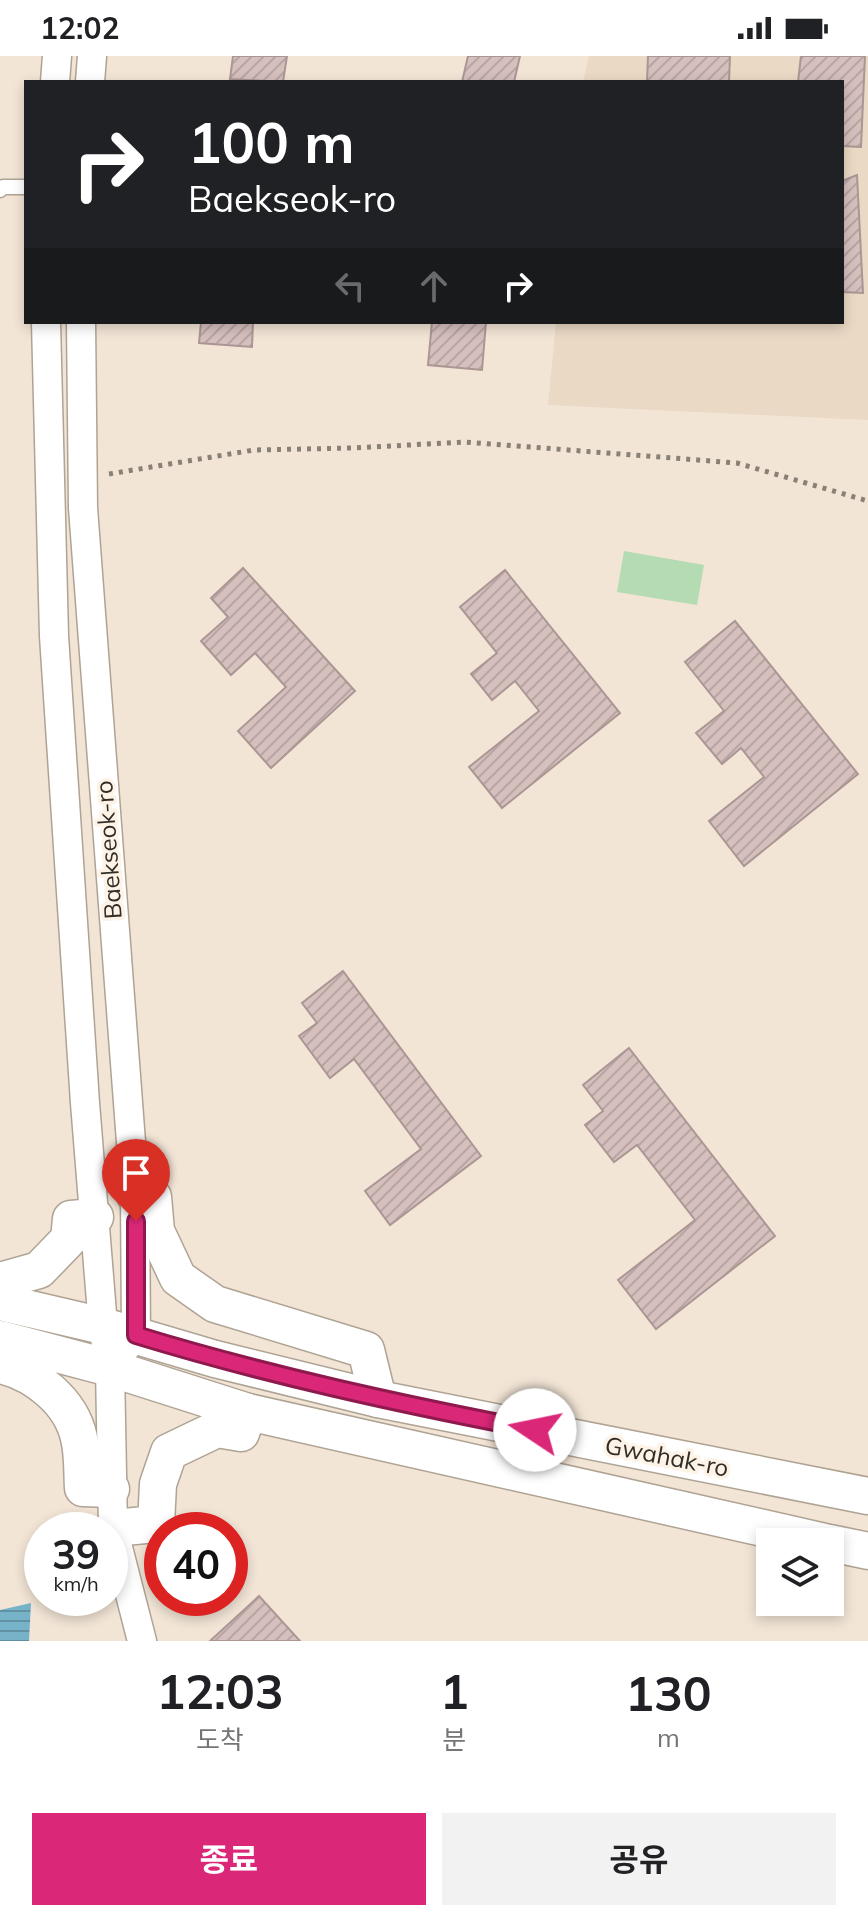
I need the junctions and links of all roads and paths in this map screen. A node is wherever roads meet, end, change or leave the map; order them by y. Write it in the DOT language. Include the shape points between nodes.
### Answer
graph roads {
  1 [pos="57,56"];
  2 [pos="92,56"];
  3 [pos="55,80"];
  4 [pos="90,80"];
  5 [pos="24,187"];
  6 [pos="0,190"];
  7 [pos="46,324"];
  8 [pos="81,324"];
  9 [pos="103,475"];
  10 [pos="868,501"];
  11 [pos="135,1195"];
  12 [pos="95,1217"];
  13 [pos="0,1281"];
  14 [pos="0,1302"];
  15 [pos="119,1330"];
  16 [pos="0,1339"];
  17 [pos="0,1365"];
  18 [pos="110,1368"];
  19 [pos="378,1399"];
  20 [pos="248,1412"];
  21 [pos="111,1489"];
  22 [pos="868,1496"];
  23 [pos="112,1512"];
  24 [pos="128,1527"];
  25 [pos="766,1528"];
  26 [pos="844,1546"];
  27 [pos="868,1551"];
  28 [pos="128,1586"];
  29 [pos="142,1641"];
  1 -- 3 [label="street"];
  2 -- 4 [label="street"];
  5 -- 6 [label="lane"];
  7 -- 12 [label="street, Baekseok-ro" via="54,636"];
  8 -- 11 [label="street, Baekseok-ro" via="83,508"];
  9 -- 10 [label="path" via="254,450 465,442 737,463"];
  11 -- 15 [label="street, Baekseok-ro"];
  11 -- 19 [label="street" via="153,1197 156,1231 178,1278 215,1304 366,1350"];
  12 -- 13 [label="street" via="71,1219 69,1239 39,1270"];
  12 -- 15 [label="street, Baekseok-ro"];
  14 -- 15 [label="street, Gwahak-ro"];
  15 -- 18 [label="street, Baekseok-ro"];
  15 -- 19 [label="street, Gwahak-ro"];
  16 -- 18 [label="street, Gwahak-ro"];
  17 -- 21 [label="street" via="22,1370 61,1401 79,1437 83,1488"];
  18 -- 20 [label="street, Gwahak-ro"];
  18 -- 21 [label="street, Baekseok-ro"];
  19 -- 22 [label="street, Gwahak-ro"];
  20 -- 24 [label="street" via="241,1433 217,1429 169,1452 158,1484 156,1524"];
  20 -- 25 [label="street, Gwahak-ro"];
  21 -- 23 [label="street, Baekseok-ro"];
  26 -- 27 [label="street, Gwahak-ro"];
  28 -- 29 [label="street, Baekseok-ro"];
}
